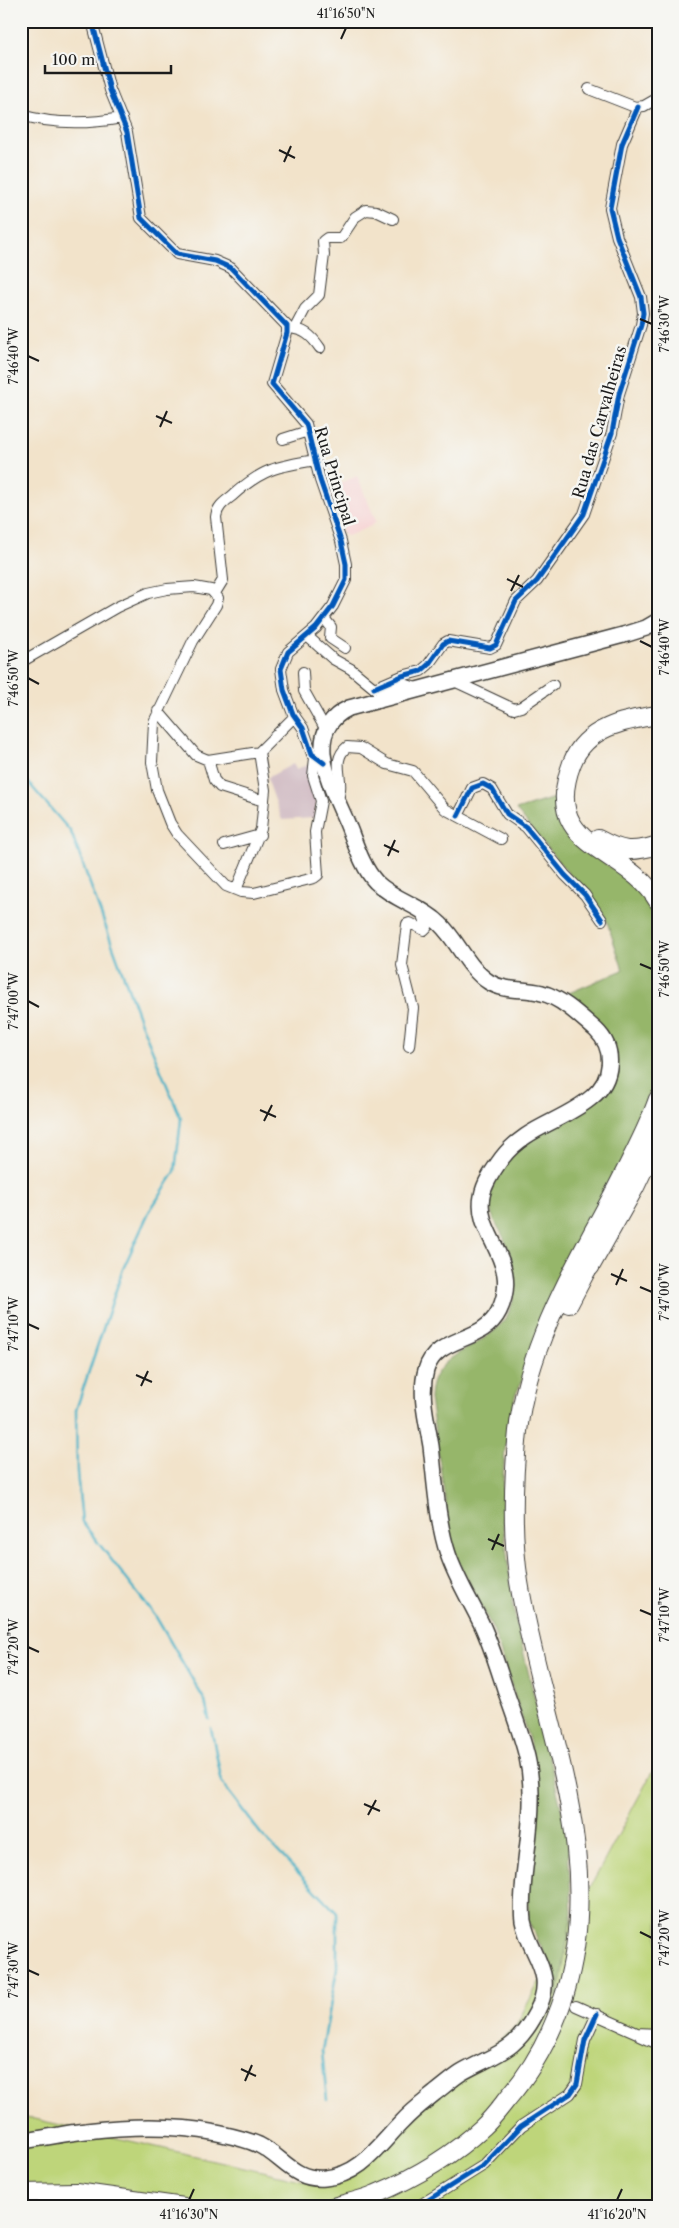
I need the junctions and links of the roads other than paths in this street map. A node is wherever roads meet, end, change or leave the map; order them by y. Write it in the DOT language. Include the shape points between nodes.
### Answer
graph roads {
  1 [pos="92,21"];
  2 [pos="589,89"];
  3 [pos="658,98"];
  4 [pos="638,107"];
  5 [pos="21,115"];
  6 [pos="122,118"];
  7 [pos="394,219"];
  8 [pos="291,328"];
  9 [pos="320,348"];
  10 [pos="308,431"];
  11 [pos="283,439"];
  12 [pos="316,460"];
  13 [pos="215,593"];
  14 [pos="324,618"];
  15 [pos="658,621"];
  16 [pos="307,636"];
  17 [pos="345,648"];
  18 [pos="21,662"];
  19 [pos="303,672"];
  20 [pos="452,680"];
  21 [pos="554,685"];
  22 [pos="374,688"];
  23 [pos="420,689"];
  24 [pos="158,711"];
  25 [pos="658,715"];
  26 [pos="295,716"];
  27 [pos="658,724"];
  28 [pos="326,730"];
  29 [pos="259,752"];
  30 [pos="208,760"];
  31 [pos="320,761"];
  32 [pos="337,800"];
  33 [pos="264,801"];
  34 [pos="573,810"];
  35 [pos="458,816"];
  36 [pos="260,835"];
  37 [pos="501,839"];
  38 [pos="224,845"];
  39 [pos="658,846"];
  40 [pos="236,890"];
  41 [pos="658,900"];
  42 [pos="420,908"];
  43 [pos="602,920"];
  44 [pos="409,1046"];
  45 [pos="658,1099"];
  46 [pos="658,1124"];
  47 [pos="658,1139"];
  48 [pos="570,1302"];
  49 [pos="576,2006"];
  50 [pos="597,2014"];
  51 [pos="633,2031"];
  52 [pos="658,2034"];
  53 [pos="658,2044"];
  54 [pos="21,2141"];
  55 [pos="21,2192"];
  56 [pos="21,2200"];
  57 [pos="130,2207"];
  58 [pos="184,2207"];
  59 [pos="333,2207"];
  60 [pos="360,2207"];
  61 [pos="417,2207"];
  1 -- 6 [label="street" via="110,90"];
  2 -- 4 [label="street"];
  3 -- 4 [label="street"];
  4 -- 22 [label="street, Rua das Carvalheiras" via="622,144 610,208 616,237 641,296 642,316 619,394 613,430 584,514 537,581 516,601 496,645 490,648 448,641 421,671"];
  5 -- 6 [label="street" via="67,123"];
  6 -- 8 [label="street" via="129,138 141,218 177,254 215,261 231,268"];
  7 -- 8 [label="street" via="366,210 355,217 341,238 324,240 319,295"];
  8 -- 9 [label="street" via="310,335"];
  8 -- 10 [label="street, Rua Principal" via="272,384 303,419"];
  10 -- 11 [label="street"];
  10 -- 12 [label="street, Rua Principal"];
  12 -- 13 [label="street" via="272,468 249,480 219,507 216,517 223,580"];
  12 -- 14 [label="street, Rua Principal" via="347,570 345,585"];
  13 -- 18 [label="street" via="198,586 151,592 122,604"];
  13 -- 24 [label="street" via="218,598 216,605 193,641"];
  14 -- 16 [label="street, Rua Principal"];
  14 -- 17 [label="street" via="331,628 330,638"];
  15 -- 20 [label="main road" via="633,632"];
  16 -- 22 [label="street"];
  16 -- 26 [label="street, Rua Principal" via="288,652 281,669 282,687"];
  19 -- 28 [label="street" via="304,691"];
  20 -- 21 [label="street" via="514,709"];
  20 -- 23 [label="main road"];
  22 -- 23 [label="street" via="380,690 404,684"];
  23 -- 28 [label="main road" via="344,710 332,719"];
  24 -- 30 [label="street" via="196,755"];
  24 -- 40 [label="street" via="154,722 152,769 170,823 220,882"];
  25 -- 34 [label="highway" via="610,726 587,741 575,757 567,777"];
  26 -- 29 [label="street"];
  26 -- 31 [label="street, Rua Principal"];
  27 -- 34 [label="highway" via="621,732 594,748 576,777"];
  28 -- 31 [label="main road"];
  29 -- 30 [label="street"];
  29 -- 33 [label="street"];
  30 -- 33 [label="street" via="220,788"];
  31 -- 32 [label="main road"];
  31 -- 40 [label="street" via="313,776 321,801 315,832 318,876 258,892"];
  32 -- 35 [label="street" via="342,787 339,760 344,749 354,746 387,764 413,771 442,807"];
  32 -- 42 [label="main road" via="372,877 384,888"];
  33 -- 36 [label="street"];
  34 -- 39 [label="highway" via="595,837 614,848 628,851"];
  34 -- 41 [label="highway" via="578,832 590,844 624,866"];
  35 -- 37 [label="street"];
  35 -- 43 [label="street" via="472,788 480,784 490,786 507,814 526,827 585,895"];
  36 -- 38 [label="street"];
  36 -- 40 [label="street"];
  42 -- 44 [label="street" via="426,927 424,930 407,924 402,965 413,1008"];
  42 -- 54 [label="main road" via="447,931 488,981 502,987 546,994 600,1034 607,1046 609,1065 598,1091 513,1145 490,1176 481,1208 485,1225 502,1261 504,1289 501,1306 484,1329 432,1356 423,1387 446,1550 488,1641 528,1762 531,1795 522,1913 525,1928 540,1960 543,1995 531,2022 510,2048 452,2080 408,2116 368,2159 336,2176 322,2179 304,2177 258,2145 188,2129 91,2130"];
  45 -- 59 [label="highway" via="637,1149 569,1277 534,1359 519,1427 512,1507 518,1581 569,1801 579,1865 579,1917 574,1964 556,2020 525,2078 484,2127 435,2164 375,2195"];
  46 -- 48 [label="highway"];
  47 -- 48 [label="highway" via="632,1193"];
  48 -- 60 [label="highway" via="541,1362 526,1428 519,1507 526,1580 576,1800 586,1864 587,1917 581,1965 563,2023 531,2082 489,2132 439,2170 378,2202"];
  49 -- 50 [label="street"];
  50 -- 51 [label="street"];
  50 -- 61 [label="street" via="585,2040 577,2084 570,2094 521,2126 484,2165"];
  51 -- 52 [label="street"];
  51 -- 53 [label="street"];
  55 -- 58 [label="highway" via="76,2192"];
  56 -- 57 [label="highway" via="75,2199"];
}
